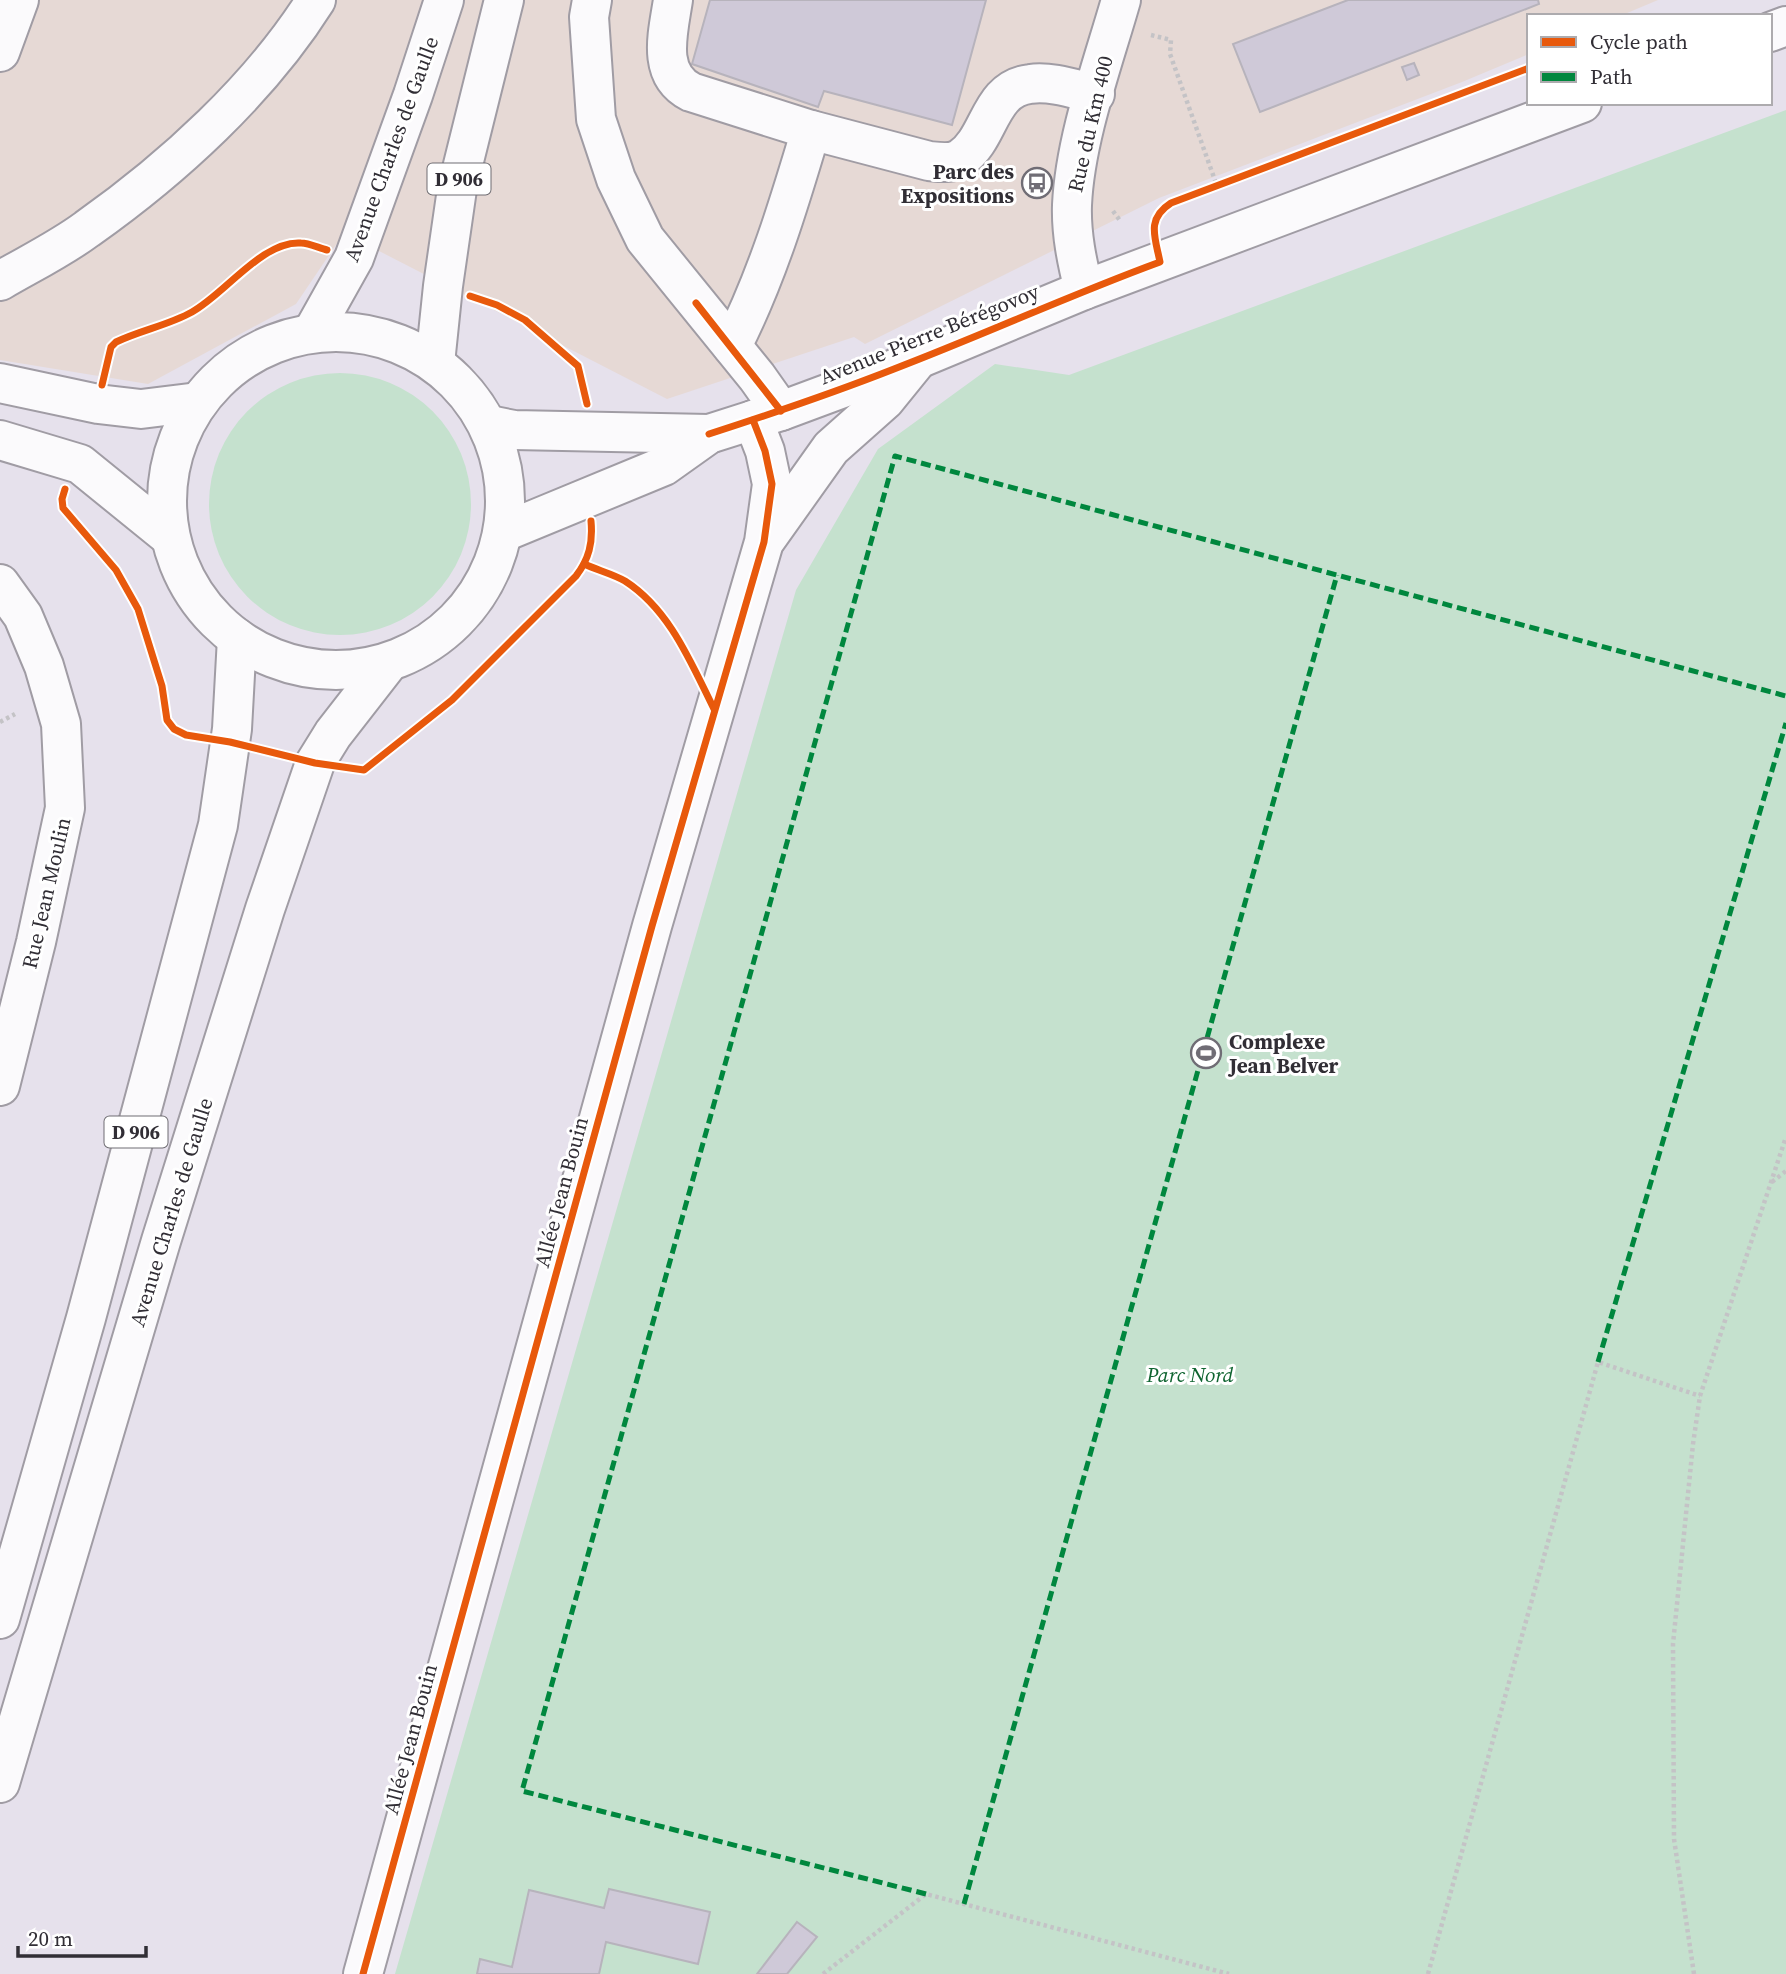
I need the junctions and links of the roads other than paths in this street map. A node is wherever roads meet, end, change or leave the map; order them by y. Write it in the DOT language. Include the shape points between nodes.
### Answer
graph roads {
  1 [pos="19,0"];
  2 [pos="316,0"];
  3 [pos="444,0"];
  4 [pos="504,0"];
  5 [pos="592,0"];
  6 [pos="673,0"];
  7 [pos="1121,0"];
  8 [pos="0,52"];
  9 [pos="1095,94"];
  10 [pos="1577,105"];
  11 [pos="811,130"];
  12 [pos="0,281"];
  13 [pos="1084,290"];
  14 [pos="312,333"];
  15 [pos="732,346"];
  16 [pos="917,360"];
  17 [pos="435,363"];
  18 [pos="0,383"];
  19 [pos="198,402"];
  20 [pos="767,415"];
  21 [pos="489,425"];
  22 [pos="709,434"];
  23 [pos="0,440"];
  24 [pos="504,532"];
  25 [pos="170,537"];
  26 [pos="764,542"];
  27 [pos="0,584"];
  28 [pos="237,638"];
  29 [pos="389,662"];
  30 [pos="0,1086"];
  31 [pos="0,1619"];
  32 [pos="0,1783"];
  33 [pos="363,1974"];
  1 -- 8 [label="street"];
  2 -- 12 [label="street" via="252,85 165,169 85,231"];
  3 -- 14 [label="street, Avenue Charles de Gaulle" via="354,258"];
  4 -- 17 [label="street, D 906" via="457,189"];
  5 -- 15 [label="street, Allée Jean Bouin" via="589,17 596,119 616,179 646,239"];
  6 -- 11 [label="street" via="667,61 678,85"];
  7 -- 9 [label="street, Rue du Km 400"];
  9 -- 11 [label="street" via="1054,85 1029,84 1012,90 996,103 973,146 960,159 945,162"];
  9 -- 13 [label="street, Rue du Km 400" via="1074,177 1072,206 1073,241"];
  10 -- 13 [label="street, Avenue Pierre Bérégovoy"];
  11 -- 15 [label="street" via="783,225"];
  13 -- 16 [label="street, Avenue Pierre Bérégovoy"];
  14 -- 17 [label="street" via="355,332 397,342"];
  14 -- 19 [label="street" via="279,341 248,356"];
  15 -- 20 [label="street, Allée Jean Bouin"];
  16 -- 20 [label="street, Avenue Pierre Bérégovoy"];
  16 -- 26 [label="street" via="885,400 831,448"];
  17 -- 21 [label="street" via="456,380"];
  18 -- 19 [label="street" via="141,409"];
  19 -- 25 [label="street" via="180,433 170,467 166,502"];
  20 -- 22 [label="street, Avenue Pierre Bérégovoy"];
  20 -- 26 [label="street, Allée Jean Bouin" via="765,451 772,484"];
  21 -- 22 [label="street, Avenue Pierre Bérégovoy" via="514,430"];
  21 -- 24 [label="street" via="507,495"];
  22 -- 24 [label="street, Avenue Pierre Bérégovoy" via="664,466"];
  23 -- 25 [label="street" via="80,464"];
  24 -- 29 [label="street" via="490,575 464,613 430,643"];
  25 -- 28 [label="street" via="184,576 207,610"];
  26 -- 33 [label="street, Allée Jean Bouin"];
  27 -- 30 [label="street, Rue Jean Moulin" via="23,616 61,724 65,808"];
  28 -- 29 [label="street" via="264,655 305,667 358,669"];
  28 -- 31 [label="street, D 906" via="232,729 218,825"];
  29 -- 32 [label="street, Avenue Charles de Gaulle / D 906" via="315,763 161,1241"];
}
